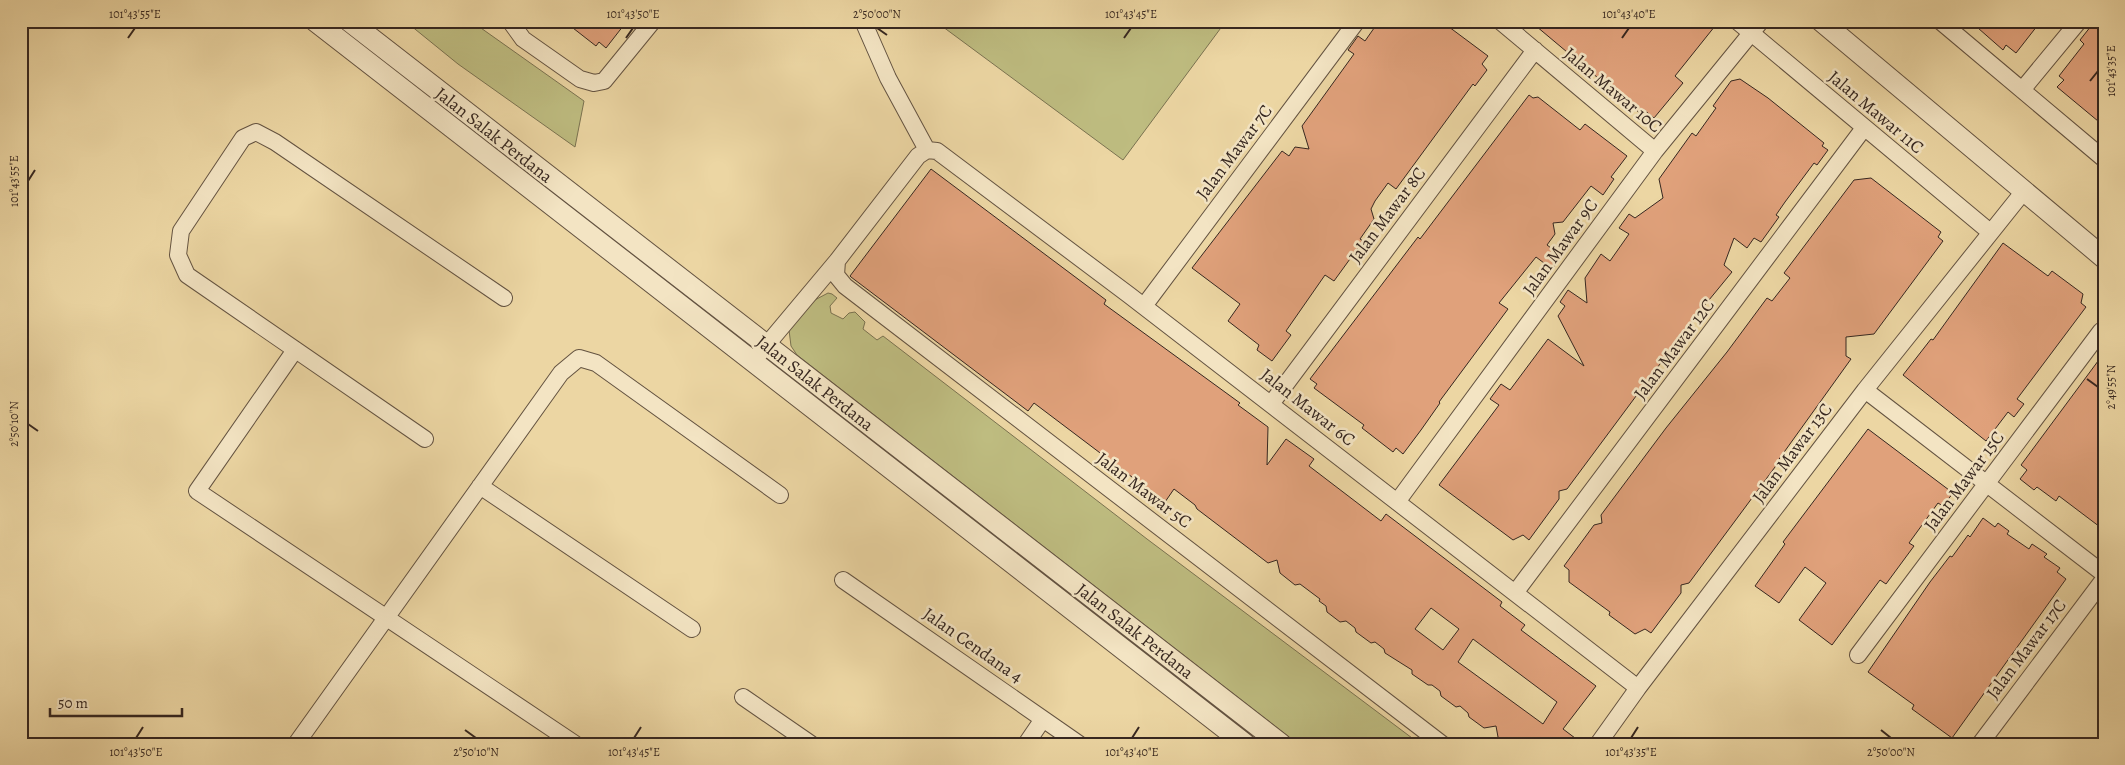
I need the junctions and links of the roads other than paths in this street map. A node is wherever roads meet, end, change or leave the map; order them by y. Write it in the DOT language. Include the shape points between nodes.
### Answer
graph roads {
  1 [pos="315,21"];
  2 [pos="348,21"];
  3 [pos="510,21"];
  4 [pos="653,21"];
  5 [pos="864,21"];
  6 [pos="1356,21"];
  7 [pos="1500,21"];
  8 [pos="1737,21"];
  9 [pos="1820,21"];
  10 [pos="1940,21"];
  11 [pos="2079,21"];
  12 [pos="1756,27"];
  13 [pos="1535,50"];
  14 [pos="2022,90"];
  15 [pos="1864,128"];
  16 [pos="927,150"];
  17 [pos="1655,151"];
  18 [pos="2104,159"];
  19 [pos="2024,191"];
  20 [pos="1990,232"];
  21 [pos="2104,258"];
  22 [pos="837,261"];
  23 [pos="504,298"];
  24 [pos="1144,306"];
  25 [pos="2101,331"];
  26 [pos="766,345"];
  27 [pos="295,350"];
  28 [pos="752,362"];
  29 [pos="1866,390"];
  30 [pos="1270,404"];
  31 [pos="425,439"];
  32 [pos="1987,484"];
  33 [pos="480,486"];
  34 [pos="780,496"];
  35 [pos="1398,502"];
  36 [pos="2104,574"];
  37 [pos="2104,579"];
  38 [pos="843,580"];
  39 [pos="1515,593"];
  40 [pos="387,617"];
  41 [pos="692,629"];
  42 [pos="1858,655"];
  43 [pos="1638,688"];
  44 [pos="743,697"];
  45 [pos="1043,719"];
  46 [pos="296,744"];
  47 [pos="575,744"];
  48 [pos="810,744"];
  49 [pos="1026,744"];
  50 [pos="1079,744"];
  51 [pos="1245,744"];
  52 [pos="1281,744"];
  53 [pos="1442,744"];
  54 [pos="1598,744"];
  55 [pos="1980,744"];
  1 -- 28 [label="street, Jalan Salak Perdana"];
  2 -- 26 [label="street, Jalan Salak Perdana"];
  3 -- 4 [label="street" via="523,39 580,79 594,83 604,81"];
  5 -- 16 [label="street" via="888,78"];
  6 -- 24 [label="street, Jalan Mawar 7C"];
  7 -- 13 [label="street, Jalan Mawar 10C"];
  8 -- 12 [label="street, Jalan Mawar 11C"];
  9 -- 19 [label="street"];
  10 -- 14 [label="street"];
  11 -- 14 [label="street"];
  12 -- 15 [label="street, Jalan Mawar 11C"];
  12 -- 17 [label="street, Jalan Mawar 9C"];
  13 -- 17 [label="street, Jalan Mawar 10C"];
  13 -- 30 [label="street, Jalan Mawar 8C"];
  14 -- 18 [label="street"];
  15 -- 20 [label="street, Jalan Mawar 11C"];
  15 -- 39 [label="street, Jalan Mawar 12C"];
  16 -- 22 [label="street" via="918,156"];
  16 -- 24 [label="street, Jalan Mawar 6C" via="937,151 952,161"];
  17 -- 35 [label="street, Jalan Mawar 9C"];
  19 -- 20 [label="street, Jalan Mawar 13C"];
  19 -- 21 [label="street"];
  20 -- 29 [label="street, Jalan Mawar 13C"];
  22 -- 26 [label="street"];
  22 -- 53 [label="street, Jalan Mawar 5C" via="836,275 846,286"];
  23 -- 27 [label="street" via="256,132 243,138 181,231 178,254 187,275"];
  24 -- 30 [label="street, Jalan Mawar 6C"];
  25 -- 32 [label="street, Jalan Mawar 15C"];
  26 -- 28 [label="street"];
  26 -- 52 [label="street, Jalan Salak Perdana"];
  27 -- 31 [label="street"];
  27 -- 40 [label="street" via="198,491"];
  28 -- 51 [label="street, Jalan Salak Perdana"];
  29 -- 32 [label="street"];
  29 -- 43 [label="street, Jalan Mawar 13C"];
  30 -- 35 [label="street, Jalan Mawar 6C"];
  32 -- 36 [label="street"];
  32 -- 42 [label="street, Jalan Mawar 15C"];
  33 -- 34 [label="street" via="561,374 579,358 596,364"];
  33 -- 40 [label="street"];
  33 -- 41 [label="street"];
  35 -- 39 [label="street, Jalan Mawar 6C"];
  37 -- 55 [label="street, Jalan Mawar 17C"];
  38 -- 45 [label="street, Jalan Cendana 4"];
  39 -- 43 [label="street, Jalan Mawar 6C"];
  40 -- 46 [label="street"];
  40 -- 47 [label="street"];
  43 -- 54 [label="street, Jalan Mawar 13C"];
  44 -- 48 [label="street"];
  45 -- 49 [label="street"];
  45 -- 50 [label="street, Jalan Cendana 4"];
}
